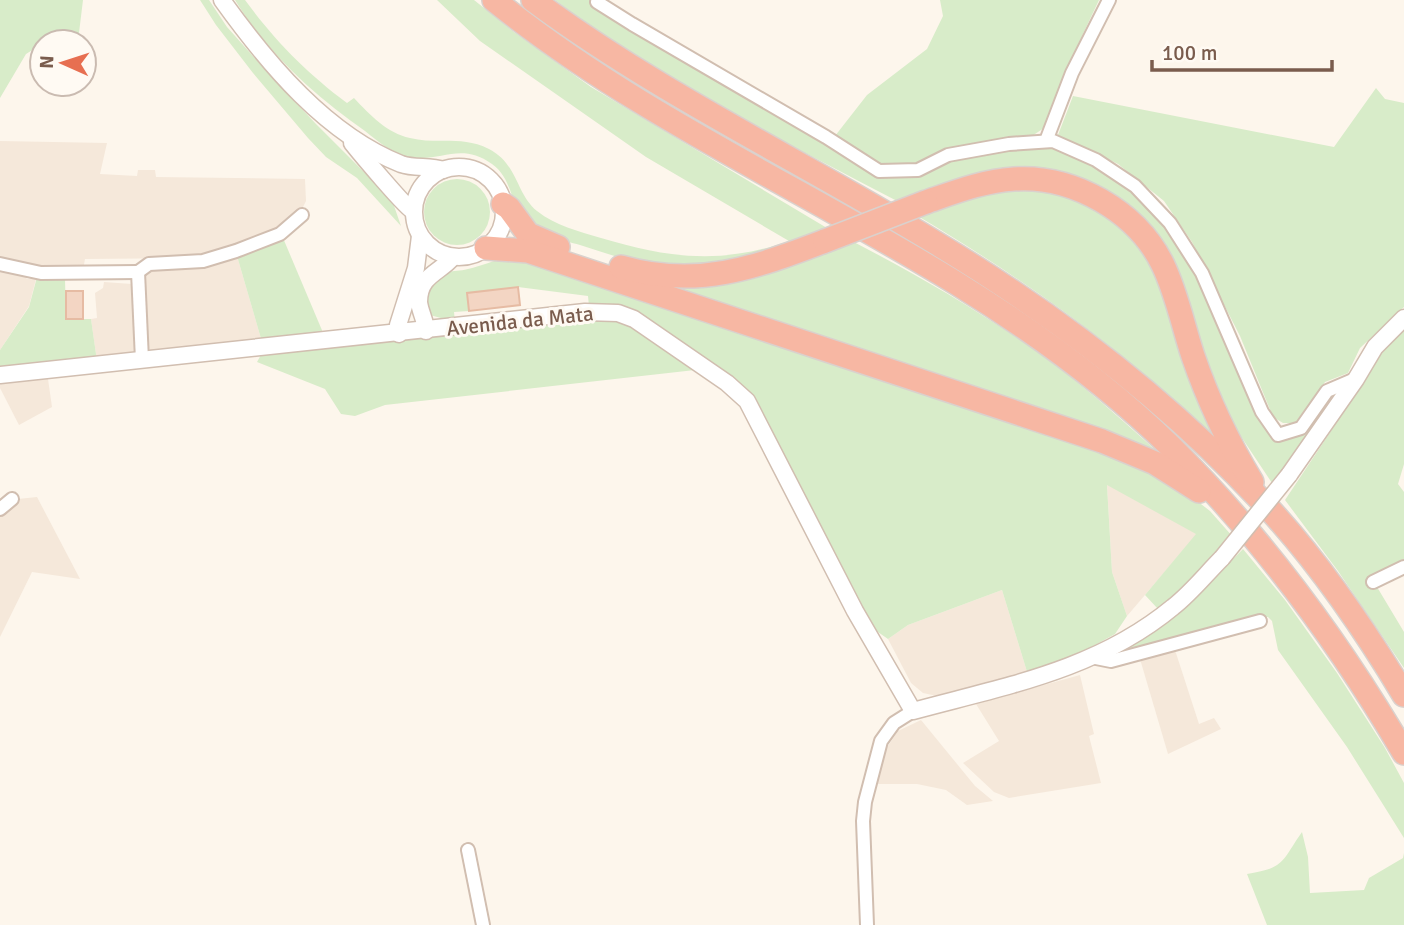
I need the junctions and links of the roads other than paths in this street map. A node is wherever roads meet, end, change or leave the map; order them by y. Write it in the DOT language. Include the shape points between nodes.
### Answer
graph roads {
  1 [pos="222,0"];
  2 [pos="494,0"];
  3 [pos="533,0"];
  4 [pos="1110,0"];
  5 [pos="597,2"];
  6 [pos="344,133"];
  7 [pos="1046,141"];
  8 [pos="443,170"];
  9 [pos="503,204"];
  10 [pos="414,211"];
  11 [pos="302,215"];
  12 [pos="420,236"];
  13 [pos="486,248"];
  14 [pos="453,257"];
  15 [pos="0,264"];
  16 [pos="138,272"];
  17 [pos="1404,318"];
  18 [pos="426,331"];
  19 [pos="399,334"];
  20 [pos="142,360"];
  21 [pos="0,375"];
  22 [pos="1356,379"];
  23 [pos="12,499"];
  24 [pos="0,509"];
  25 [pos="1271,511"];
  26 [pos="1239,521"];
  27 [pos="1404,567"];
  28 [pos="1373,582"];
  29 [pos="1260,621"];
  30 [pos="1091,657"];
  31 [pos="1404,695"];
  32 [pos="913,711"];
  33 [pos="1404,753"];
  34 [pos="468,850"];
  35 [pos="483,925"];
  36 [pos="867,925"];
  1 -- 6 [label="street" via="270,60"];
  2 -- 26 [label="highway" via="650,108 914,258 1028,330 1171,447"];
  3 -- 25 [label="highway" via="670,92 933,241 1061,324 1147,392"];
  4 -- 7 [label="street" via="1072,74"];
  5 -- 7 [label="street" via="879,171 918,170 948,155"];
  6 -- 8 [label="street" via="400,164"];
  6 -- 10 [label="street"];
  7 -- 22 [label="street" via="1096,160 1135,186 1170,223 1202,274 1262,412 1278,435 1301,428 1327,391"];
  8 -- 9 [label="street" via="469,168 481,173 499,191"];
  8 -- 10 [label="street" via="422,186"];
  9 -- 13 [label="street" via="501,228"];
  9 -- 25 [label="highway, bridge" via="524,230 543,242 629,270 706,276 744,270 993,181 1029,179 1081,190 1134,226 1162,263 1213,409"];
  10 -- 12 [label="street"];
  11 -- 16 [label="street" via="280,234 236,251 203,261 149,264"];
  12 -- 14 [label="street" via="429,246"];
  12 -- 19 [label="street"];
  13 -- 14 [label="street" via="470,256"];
  13 -- 26 [label="highway" via="528,251 1112,445 1168,471"];
  14 -- 18 [label="street" via="423,285 419,302"];
  15 -- 16 [label="street" via="41,273"];
  16 -- 20 [label="street"];
  17 -- 22 [label="street" via="1375,347"];
  18 -- 19 [label="street, Avenida da Mata"];
  18 -- 32 [label="street, Avenida da Mata" via="585,312 618,313 634,319 727,383 747,401 855,611"];
  19 -- 20 [label="street, Avenida da Mata"];
  20 -- 21 [label="street, Avenida da Mata"];
  22 -- 30 [label="street, bridge" via="1290,475 1222,558 1173,607"];
  23 -- 24 [label="street"];
  25 -- 31 [label="highway" via="1339,596"];
  26 -- 33 [label="highway" via="1334,642"];
  27 -- 28 [label="street"];
  29 -- 30 [label="street" via="1111,661"];
  30 -- 32 [label="street" via="1034,679"];
  32 -- 36 [label="street" via="894,723 881,741 865,802"];
  34 -- 35 [label="street"];
}
